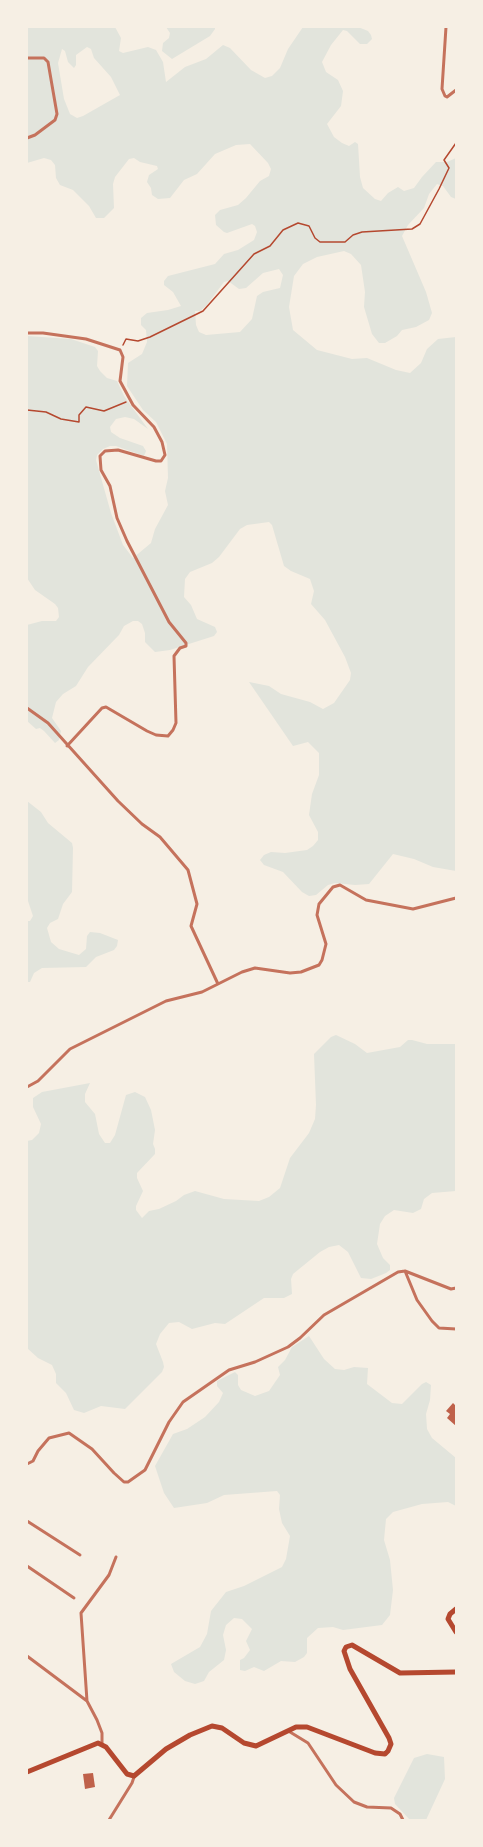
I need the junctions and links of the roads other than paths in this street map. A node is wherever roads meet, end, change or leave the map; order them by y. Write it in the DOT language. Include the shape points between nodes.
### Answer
graph roads {
  1 [pos="446,27"];
  2 [pos="27,58"];
  3 [pos="456,90"];
  4 [pos="27,138"];
  5 [pos="27,333"];
  6 [pos="27,708"];
  7 [pos="67,746"];
  8 [pos="456,898"];
  9 [pos="218,984"];
  10 [pos="27,1087"];
  11 [pos="405,1271"];
  12 [pos="456,1288"];
  13 [pos="456,1329"];
  14 [pos="27,1464"];
  15 [pos="27,1521"];
  16 [pos="80,1555"];
  17 [pos="116,1557"];
  18 [pos="27,1566"];
  19 [pos="74,1598"];
  20 [pos="456,1609"];
  21 [pos="456,1632"];
  22 [pos="27,1656"];
  23 [pos="456,1672"];
  24 [pos="87,1701"];
  25 [pos="288,1731"];
  26 [pos="102,1744"];
  27 [pos="27,1772"];
  28 [pos="134,1776"];
  29 [pos="109,1820"];
  30 [pos="403,1820"];
  1 -- 3 [label="street" via="442,89 447,97"];
  2 -- 4 [label="street" via="44,58 48,62 57,114 55,120"];
  5 -- 7 [label="street" via="86,339 120,350 120,379 131,401 154,427 165,450 164,457 156,461 118,450 105,451 100,456 101,470 127,541 169,622 186,643 174,656 176,723 168,736 156,735 106,707"];
  6 -- 7 [label="street" via="48,723"];
  7 -- 9 [label="street" via="118,801 160,837 188,870 197,903 191,926"];
  8 -- 9 [label="street" via="412,909 366,900 340,885 333,887 319,904 317,915 326,944 319,965 290,973 255,968"];
  9 -- 10 [label="street" via="166,1001 70,1049"];
  11 -- 12 [label="street"];
  11 -- 13 [label="street" via="417,1300 432,1321 439,1328"];
  11 -- 14 [label="street" via="324,1315 288,1347 229,1370 183,1402 145,1470 128,1482 87,1444 69,1433 49,1438"];
  15 -- 16 [label="street"];
  17 -- 24 [label="street" via="109,1575 81,1613"];
  18 -- 19 [label="street"];
  20 -- 21 [label="main road" via="448,1619"];
  22 -- 24 [label="street"];
  23 -- 25 [label="main road" via="400,1672 360,1648 349,1646 345,1657 390,1738 388,1751 380,1755 307,1727"];
  24 -- 26 [label="street" via="99,1726"];
  25 -- 28 [label="main road" via="256,1746 222,1728 208,1727 166,1749"];
  25 -- 30 [label="street" via="308,1743 336,1785 354,1802 391,1808"];
  26 -- 27 [label="main road"];
  26 -- 28 [label="main road" via="127,1774"];
  28 -- 29 [label="street"];
}
